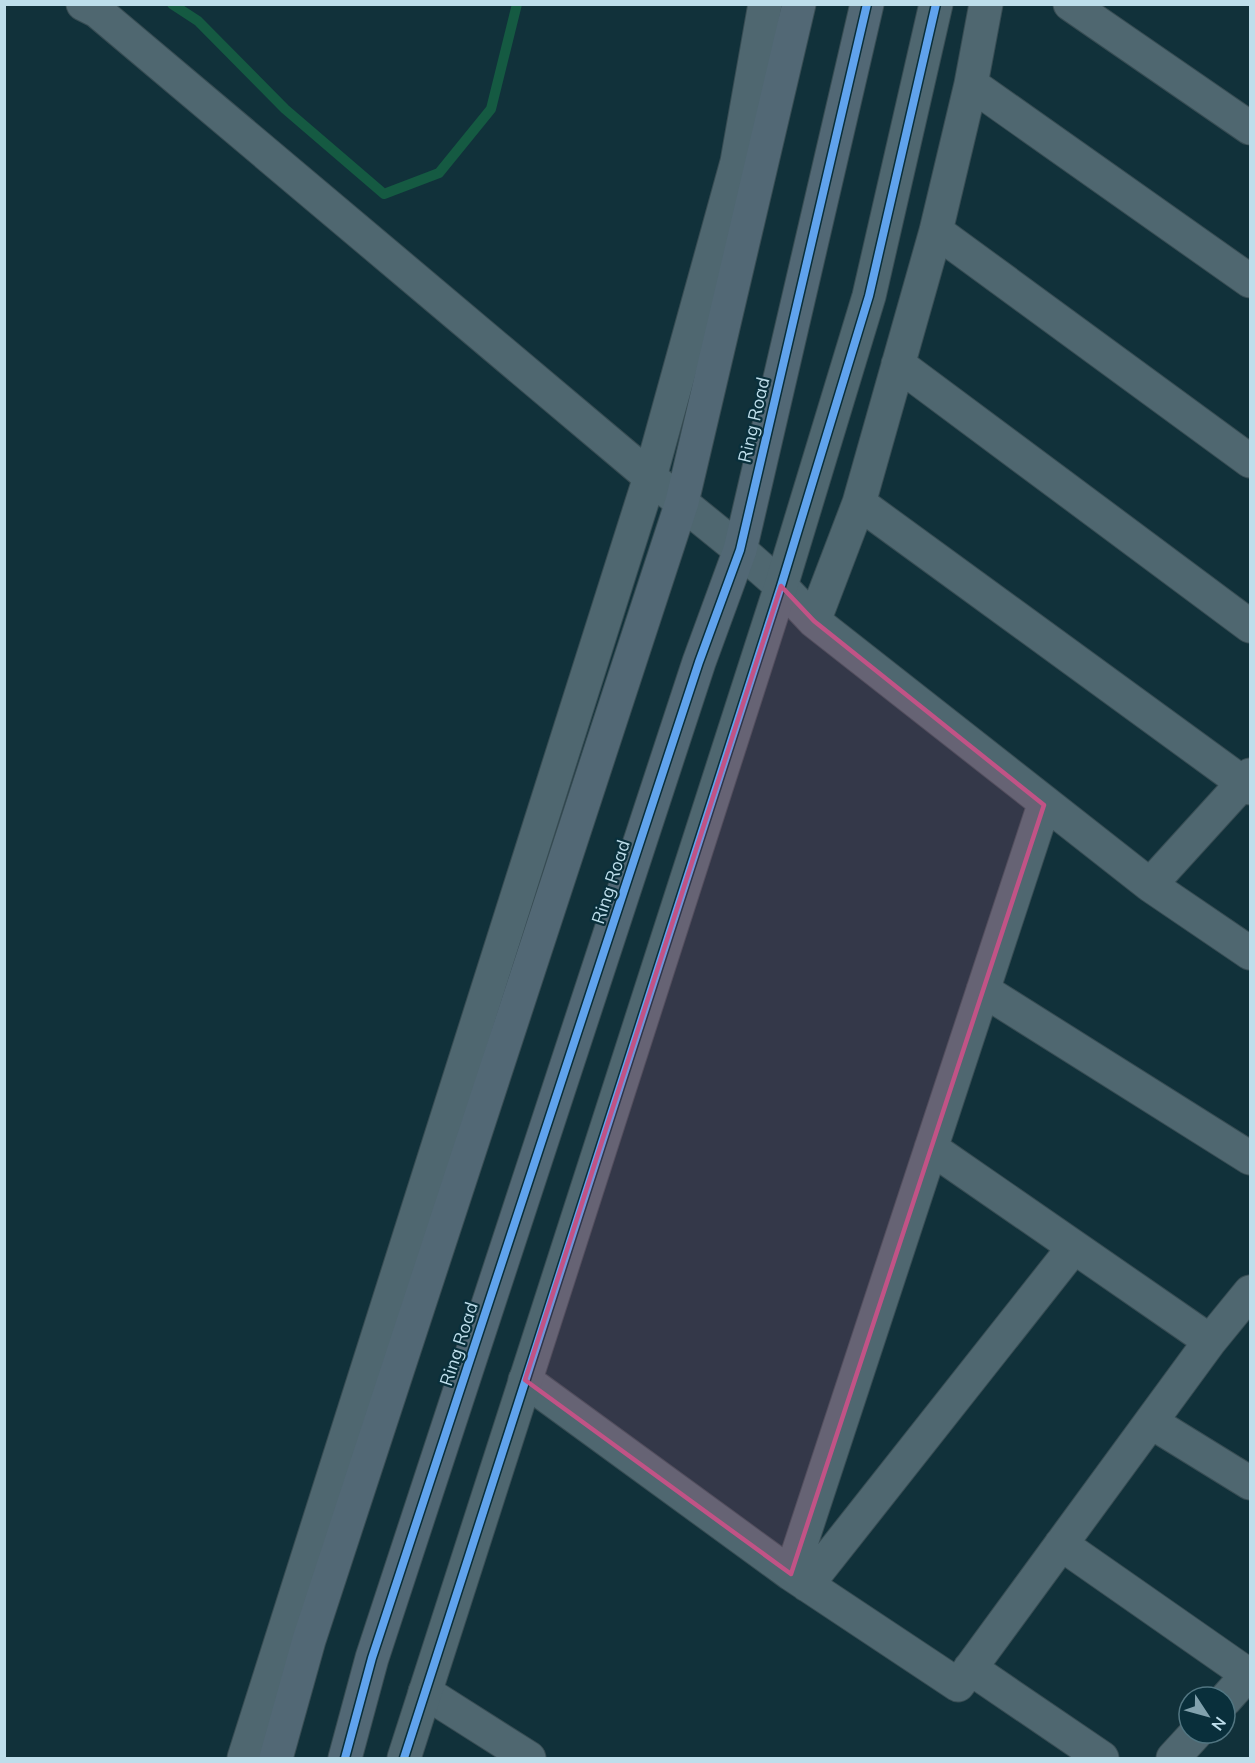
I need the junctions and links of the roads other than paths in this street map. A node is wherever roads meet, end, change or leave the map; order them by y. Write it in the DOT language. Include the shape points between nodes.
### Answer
graph roads {
  1 [pos="83,4"];
  2 [pos="765,4"];
  3 [pos="799,4"];
  4 [pos="867,4"];
  5 [pos="936,4"];
  6 [pos="986,4"];
  7 [pos="1070,4"];
  8 [pos="971,84"];
  9 [pos="1251,128"];
  10 [pos="936,231"];
  11 [pos="1251,281"];
  12 [pos="898,364"];
  13 [pos="1251,461"];
  14 [pos="650,477"];
  15 [pos="682,502"];
  16 [pos="860,503"];
  17 [pos="740,550"];
  18 [pos="781,586"];
  19 [pos="814,621"];
  20 [pos="1251,626"];
  21 [pos="1248,782"];
  22 [pos="1044,805"];
  23 [pos="1150,885"];
  24 [pos="1251,953"];
  25 [pos="983,990"];
  26 [pos="931,1148"];
  27 [pos="1251,1158"];
  28 [pos="1074,1247"];
  29 [pos="1251,1292"];
  30 [pos="1210,1341"];
  31 [pos="525,1380"];
  32 [pos="1151,1422"];
  33 [pos="1251,1483"];
  34 [pos="1061,1545"];
  35 [pos="799,1580"];
  36 [pos="970,1668"];
  37 [pos="1250,1674"];
  38 [pos="1237,1688"];
  39 [pos="425,1692"];
  40 [pos="1185,1745"];
  41 [pos="244,1758"];
  42 [pos="276,1758"];
  43 [pos="345,1758"];
  44 [pos="404,1758"];
  45 [pos="529,1758"];
  46 [pos="1102,1758"];
  47 [pos="1173,1758"];
  1 -- 14 [label="street" via="97,11"];
  2 -- 14 [label="street" via="737,162"];
  3 -- 15 [label="highway"];
  4 -- 17 [label="highway, Ring Road"];
  5 -- 18 [label="street" via="869,296"];
  6 -- 8 [label="street"];
  7 -- 9 [label="street"];
  8 -- 10 [label="street"];
  8 -- 11 [label="street"];
  10 -- 12 [label="street"];
  10 -- 13 [label="street"];
  12 -- 16 [label="street"];
  12 -- 20 [label="street"];
  14 -- 15 [label="street"];
  14 -- 41 [label="street"];
  15 -- 17 [label="street"];
  15 -- 42 [label="highway" via="316,1618"];
  16 -- 19 [label="street"];
  16 -- 21 [label="street"];
  17 -- 18 [label="street"];
  17 -- 43 [label="highway, Ring Road" via="442,1442 372,1658"];
  18 -- 19 [label="street"];
  18 -- 31 [label="street"];
  19 -- 22 [label="street"];
  21 -- 23 [label="street"];
  22 -- 23 [label="street"];
  22 -- 25 [label="street"];
  23 -- 24 [label="street"];
  25 -- 26 [label="street"];
  25 -- 27 [label="street"];
  26 -- 28 [label="street"];
  26 -- 35 [label="street"];
  28 -- 30 [label="street"];
  28 -- 35 [label="street"];
  29 -- 30 [label="street"];
  30 -- 32 [label="street"];
  31 -- 35 [label="street"];
  31 -- 39 [label="street"];
  32 -- 33 [label="street"];
  32 -- 34 [label="street"];
  34 -- 36 [label="street"];
  34 -- 37 [label="street"];
  35 -- 36 [label="street" via="958,1685"];
  36 -- 46 [label="street"];
  37 -- 38 [label="street"];
  39 -- 44 [label="street"];
  39 -- 45 [label="street"];
  40 -- 47 [label="street"];
}
